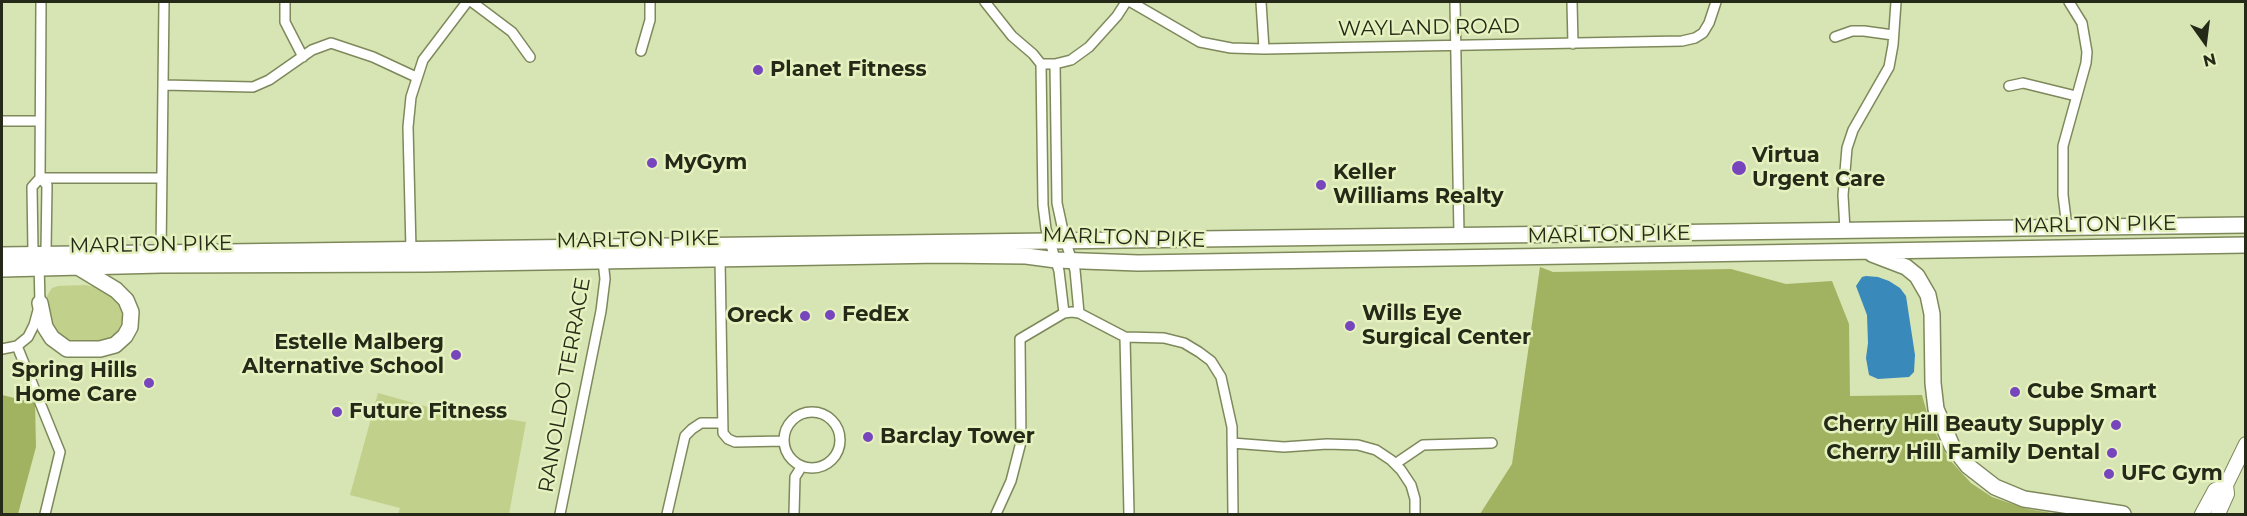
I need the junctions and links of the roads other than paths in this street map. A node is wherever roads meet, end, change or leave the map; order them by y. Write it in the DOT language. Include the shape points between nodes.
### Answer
graph roads {
  1 [pos="41,2"];
  2 [pos="164,2"];
  3 [pos="285,2"];
  4 [pos="467,2"];
  5 [pos="472,2"];
  6 [pos="650,2"];
  7 [pos="985,2"];
  8 [pos="1126,2"];
  9 [pos="1131,2"];
  10 [pos="1260,2"];
  11 [pos="1455,2"];
  12 [pos="1572,2"];
  13 [pos="1716,2"];
  14 [pos="1896,2"];
  15 [pos="2069,2"];
  16 [pos="1893,35"];
  17 [pos="1835,38"];
  18 [pos="1573,44"];
  19 [pos="1456,45"];
  20 [pos="1264,49"];
  21 [pos="642,51"];
  22 [pos="303,57"];
  23 [pos="530,57"];
  24 [pos="1048,64"];
  25 [pos="416,77"];
  26 [pos="163,85"];
  27 [pos="2009,86"];
  28 [pos="2076,96"];
  29 [pos="2,121"];
  30 [pos="40,121"];
  31 [pos="40,178"];
  32 [pos="162,178"];
  33 [pos="2246,216"];
  34 [pos="2221,225"];
  35 [pos="2246,225"];
  36 [pos="2067,227"];
  37 [pos="1845,230"];
  38 [pos="1459,235"];
  39 [pos="2245,245"];
  40 [pos="579,247"];
  41 [pos="411,250"];
  42 [pos="1857,250"];
  43 [pos="1060,251"];
  44 [pos="162,253"];
  45 [pos="2,255"];
  46 [pos="720,259"];
  47 [pos="603,261"];
  48 [pos="40,262"];
  49 [pos="427,264"];
  50 [pos="78,267"];
  51 [pos="2,269"];
  52 [pos="40,303"];
  53 [pos="1071,313"];
  54 [pos="1125,337"];
  55 [pos="17,346"];
  56 [pos="2,349"];
  57 [pos="722,423"];
  58 [pos="784,441"];
  59 [pos="1232,443"];
  60 [pos="1492,443"];
  61 [pos="2246,444"];
  62 [pos="1395,464"];
  63 [pos="802,466"];
  64 [pos="2226,485"];
  65 [pos="45,514"];
  66 [pos="560,514"];
  67 [pos="667,514"];
  68 [pos="794,514"];
  69 [pos="996,514"];
  70 [pos="1129,514"];
  71 [pos="1233,514"];
  72 [pos="1415,514"];
  73 [pos="2123,514"];
  74 [pos="2202,514"];
  75 [pos="2218,514"];
  1 -- 30 [label="street"];
  2 -- 26 [label="street"];
  3 -- 22 [label="street" via="285,22"];
  4 -- 25 [label="street" via="423,60"];
  5 -- 23 [label="street" via="512,32"];
  6 -- 21 [label="street"];
  7 -- 24 [label="street" via="1012,36"];
  8 -- 24 [label="street" via="1089,47 1071,60"];
  9 -- 20 [label="street, WAYLAND ROAD" via="1200,42"];
  10 -- 20 [label="street"];
  11 -- 19 [label="street"];
  12 -- 18 [label="street"];
  13 -- 18 [label="street, WAYLAND ROAD" via="1709,23 1695,38"];
  14 -- 16 [label="street"];
  15 -- 28 [label="street" via="2082,23 2086,52"];
  16 -- 17 [label="street" via="1852,31"];
  16 -- 37 [label="street" via="1888,67 1846,148"];
  18 -- 19 [label="street, WAYLAND ROAD"];
  19 -- 20 [label="street, WAYLAND ROAD"];
  19 -- 38 [label="street"];
  22 -- 25 [label="street" via="331,43"];
  22 -- 26 [label="street" via="253,87"];
  24 -- 43 [label="street"];
  24 -- 43 [label="street" via="1043,205"];
  25 -- 41 [label="street" via="408,127"];
  26 -- 32 [label="street"];
  27 -- 28 [label="street" via="2023,83"];
  28 -- 36 [label="street" via="2063,146"];
  29 -- 30 [label="street"];
  30 -- 31 [label="street"];
  31 -- 32 [label="street"];
  31 -- 48 [label="street" via="47,185 46,250"];
  31 -- 48 [label="street" via="32,188 33,251"];
  32 -- 44 [label="street"];
  33 -- 34 [label="highway"];
  34 -- 35 [label="highway, MARLTON PIKE"];
  34 -- 36 [label="highway, MARLTON PIKE"];
  36 -- 37 [label="highway, MARLTON PIKE"];
  37 -- 38 [label="highway, MARLTON PIKE"];
  38 -- 43 [label="highway, MARLTON PIKE"];
  39 -- 42 [label="highway, MARLTON PIKE"];
  40 -- 41 [label="highway, MARLTON PIKE"];
  40 -- 43 [label="highway, MARLTON PIKE"];
  40 -- 49 [label="highway" via="567,256 467,257"];
  41 -- 44 [label="highway, MARLTON PIKE"];
  42 -- 43 [label="highway, MARLTON PIKE" via="1138,263"];
  42 -- 73 [label="highway" via="1906,267 1924,287 1932,314 1936,409 1946,435 1968,466 1995,487 2024,499"];
  43 -- 46 [label="highway, MARLTON PIKE" via="1026,256"];
  43 -- 53 [label="street" via="1059,271"];
  43 -- 53 [label="street" via="1076,274"];
  44 -- 48 [label="highway, MARLTON PIKE"];
  45 -- 48 [label="highway, MARLTON PIKE"];
  46 -- 47 [label="highway, MARLTON PIKE"];
  46 -- 57 [label="street"];
  47 -- 49 [label="highway, MARLTON PIKE"];
  47 -- 66 [label="street, RANOLDO TERRACE" via="601,311"];
  48 -- 50 [label="highway, MARLTON PIKE"];
  48 -- 51 [label="highway, MARLTON PIKE"];
  48 -- 52 [label="street"];
  49 -- 50 [label="highway, MARLTON PIKE"];
  50 -- 52 [label="highway" via="126,300 131,312 125,336 100,350 67,349 49,333"];
  52 -- 55 [label="street" via="34,326"];
  53 -- 54 [label="street"];
  53 -- 69 [label="street" via="1020,339 1021,442 1011,481"];
  54 -- 59 [label="street" via="1164,338 1184,344 1211,362 1226,393"];
  54 -- 70 [label="street"];
  55 -- 56 [label="street"];
  55 -- 65 [label="street" via="59,447 59,462"];
  57 -- 58 [label="street" via="724,434 732,441"];
  57 -- 67 [label="street" via="701,423 685,436"];
  58 -- 63 [label="street" via="790,456"];
  58 -- 63 [label="street" via="789,425 802,414 820,414 835,424 840,438 836,456 821,467"];
  59 -- 62 [label="street" via="1284,447 1358,445 1376,450"];
  59 -- 71 [label="street"];
  60 -- 62 [label="street" via="1423,445"];
  61 -- 64 [label="main road"];
  62 -- 72 [label="street" via="1411,485"];
  63 -- 68 [label="street" via="795,477"];
  64 -- 74 [label="main road" via="2215,490"];
  64 -- 75 [label="main road" via="2227,494"];
}
